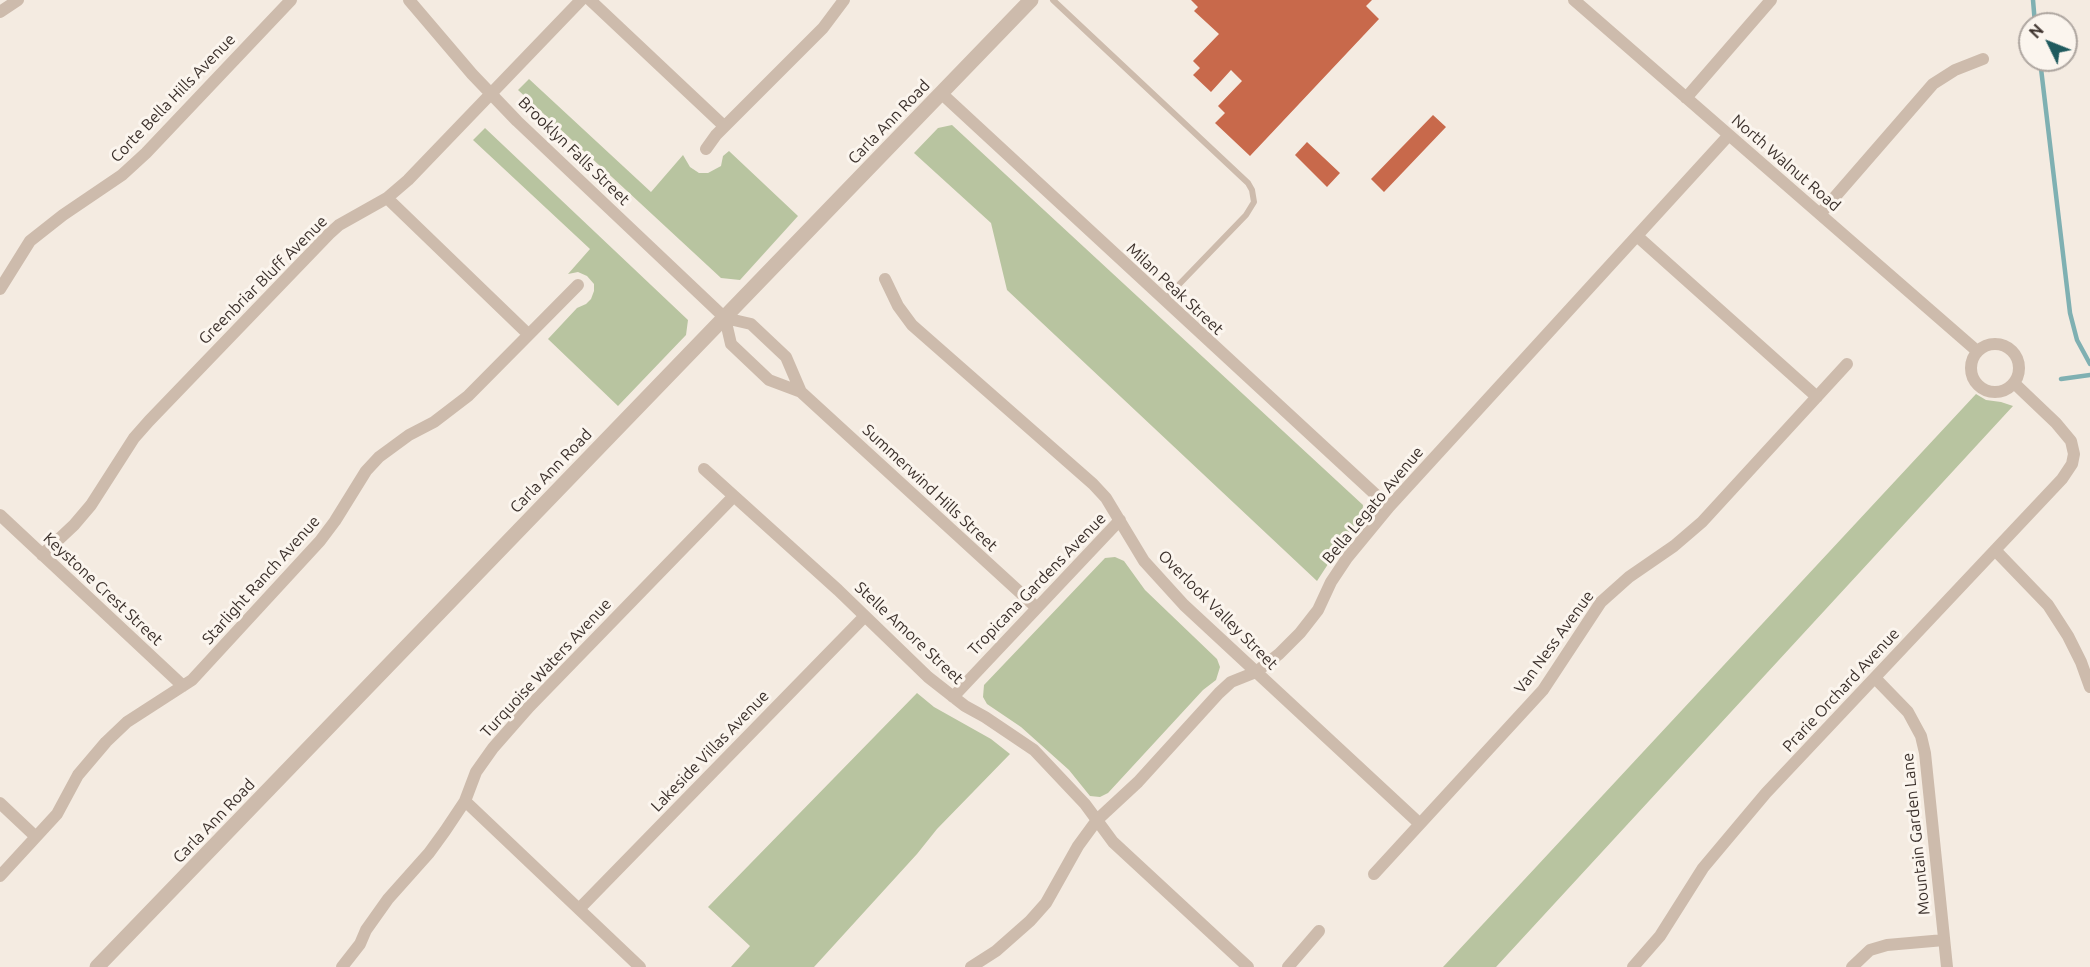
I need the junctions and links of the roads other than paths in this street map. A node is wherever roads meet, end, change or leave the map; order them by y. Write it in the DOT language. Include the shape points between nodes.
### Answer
graph roads {
  1 [pos="18,0"];
  2 [pos="291,0"];
  3 [pos="409,0"];
  4 [pos="581,0"];
  5 [pos="590,0"];
  6 [pos="844,0"];
  7 [pos="1031,0"];
  8 [pos="1053,0"];
  9 [pos="1574,0"];
  10 [pos="1772,0"];
  11 [pos="0,12"];
  12 [pos="1983,59"];
  13 [pos="941,93"];
  14 [pos="491,94"];
  15 [pos="1686,98"];
  16 [pos="724,126"];
  17 [pos="1729,135"];
  18 [pos="706,149"];
  19 [pos="387,198"];
  20 [pos="1820,214"];
  21 [pos="1637,236"];
  22 [pos="885,279"];
  23 [pos="578,285"];
  24 [pos="0,289"];
  25 [pos="1163,300"];
  26 [pos="725,318"];
  27 [pos="528,334"];
  28 [pos="1977,351"];
  29 [pos="1847,364"];
  30 [pos="2014,383"];
  31 [pos="801,392"];
  32 [pos="1817,397"];
  33 [pos="704,469"];
  34 [pos="733,497"];
  35 [pos="1389,507"];
  36 [pos="0,515"];
  37 [pos="1120,520"];
  38 [pos="1995,550"];
  39 [pos="42,555"];
  40 [pos="1037,608"];
  41 [pos="865,616"];
  42 [pos="1256,672"];
  43 [pos="1875,678"];
  44 [pos="183,686"];
  45 [pos="2090,687"];
  46 [pos="953,697"];
  47 [pos="465,801"];
  48 [pos="0,803"];
  49 [pos="1097,820"];
  50 [pos="1420,824"];
  51 [pos="36,837"];
  52 [pos="1374,874"];
  53 [pos="0,876"];
  54 [pos="579,909"];
  55 [pos="1319,931"];
  56 [pos="1944,940"];
  57 [pos="97,967"];
  58 [pos="342,967"];
  59 [pos="640,967"];
  60 [pos="971,967"];
  61 [pos="1248,967"];
  62 [pos="1288,967"];
  63 [pos="1633,967"];
  64 [pos="1852,967"];
  65 [pos="1947,967"];
  1 -- 11 [label="street"];
  2 -- 24 [label="street, Corte Bella Hills Avenue" via="130,167 30,241"];
  3 -- 14 [label="street, Brooklyn Falls Street"];
  4 -- 14 [label="street, Greenbriar Bluff Avenue"];
  5 -- 16 [label="street"];
  6 -- 16 [label="street" via="823,28"];
  7 -- 13 [label="street, Carla Ann Road"];
  8 -- 25 [label="lane" via="1252,190 1254,202 1246,215"];
  9 -- 15 [label="street, North Walnut Road"];
  10 -- 15 [label="street"];
  12 -- 20 [label="street" via="1933,84"];
  13 -- 25 [label="street, Milan Peak Street"];
  13 -- 26 [label="street, Carla Ann Road"];
  14 -- 19 [label="street, Greenbriar Bluff Avenue"];
  14 -- 26 [label="street, Brooklyn Falls Street"];
  15 -- 17 [label="street, North Walnut Road"];
  16 -- 18 [label="street"];
  17 -- 20 [label="street, North Walnut Road"];
  17 -- 21 [label="street, Bella Legato Avenue"];
  19 -- 27 [label="street"];
  19 -- 39 [label="street, Greenbriar Bluff Avenue" via="334,230 231,336 149,421 91,505"];
  20 -- 28 [label="street, North Walnut Road"];
  21 -- 32 [label="street"];
  21 -- 35 [label="street, Bella Legato Avenue"];
  22 -- 37 [label="street, Overlook Valley Street" via="912,325 1093,484"];
  23 -- 27 [label="street, Starlight Ranch Avenue"];
  25 -- 35 [label="street, Milan Peak Street"];
  26 -- 31 [label="street, Summerwind Hills Street" via="751,324 786,357"];
  26 -- 31 [label="street, Summerwind Hills Street" via="731,344 769,380"];
  26 -- 57 [label="street, Carla Ann Road"];
  27 -- 44 [label="street, Starlight Ranch Avenue" via="468,396 379,457 320,541 209,663"];
  28 -- 30 [label="street" via="1996,343 2012,350 2019,367"];
  28 -- 30 [label="street" via="1970,366 1975,382 1990,392"];
  29 -- 32 [label="street, Van Ness Avenue"];
  30 -- 38 [label="street, Prarie Orchard Avenue" via="2056,423 2071,441 2074,453 2062,479"];
  31 -- 40 [label="street, Summerwind Hills Street"];
  32 -- 50 [label="street, Van Ness Avenue" via="1689,534 1600,602 1543,690"];
  33 -- 34 [label="street, Stelle Amore Street"];
  34 -- 41 [label="street, Stelle Amore Street"];
  34 -- 47 [label="street, Turquoise Waters Avenue" via="529,707 476,772"];
  35 -- 42 [label="street, Bella Legato Avenue" via="1330,582 1318,610 1300,633"];
  36 -- 39 [label="street, Keystone Crest Street"];
  37 -- 40 [label="street, Tropicana Gardens Avenue"];
  37 -- 42 [label="street, Overlook Valley Street" via="1144,561 1184,605"];
  38 -- 43 [label="street, Prarie Orchard Avenue"];
  38 -- 45 [label="street" via="2048,605 2073,645"];
  39 -- 44 [label="street, Keystone Crest Street"];
  40 -- 46 [label="street, Tropicana Gardens Avenue"];
  41 -- 46 [label="street, Stelle Amore Street"];
  41 -- 54 [label="street, Lakeside Villas Avenue"];
  42 -- 49 [label="street, Bella Legato Avenue" via="1231,682 1219,693 1138,782"];
  42 -- 50 [label="street, Overlook Valley Street"];
  43 -- 56 [label="street, Mountain Garden Lane" via="1908,712 1921,736"];
  43 -- 63 [label="street, Prarie Orchard Avenue" via="1719,848 1660,936"];
  44 -- 51 [label="street, Starlight Ranch Avenue" via="128,722 106,742 78,775 57,814"];
  46 -- 49 [label="street, Stelle Amore Street" via="1034,750"];
  47 -- 54 [label="street"];
  47 -- 58 [label="street, Turquoise Waters Avenue" via="429,854 388,899"];
  48 -- 51 [label="street"];
  49 -- 60 [label="street, Bella Legato Avenue" via="1046,903 996,951"];
  49 -- 61 [label="street, Stelle Amore Street" via="1113,842"];
  50 -- 52 [label="street, Van Ness Avenue"];
  51 -- 53 [label="street, Starlight Ranch Avenue"];
  54 -- 59 [label="street"];
  55 -- 62 [label="street"];
  56 -- 64 [label="street" via="1887,945 1870,950"];
  56 -- 65 [label="street, Mountain Garden Lane"];
}
